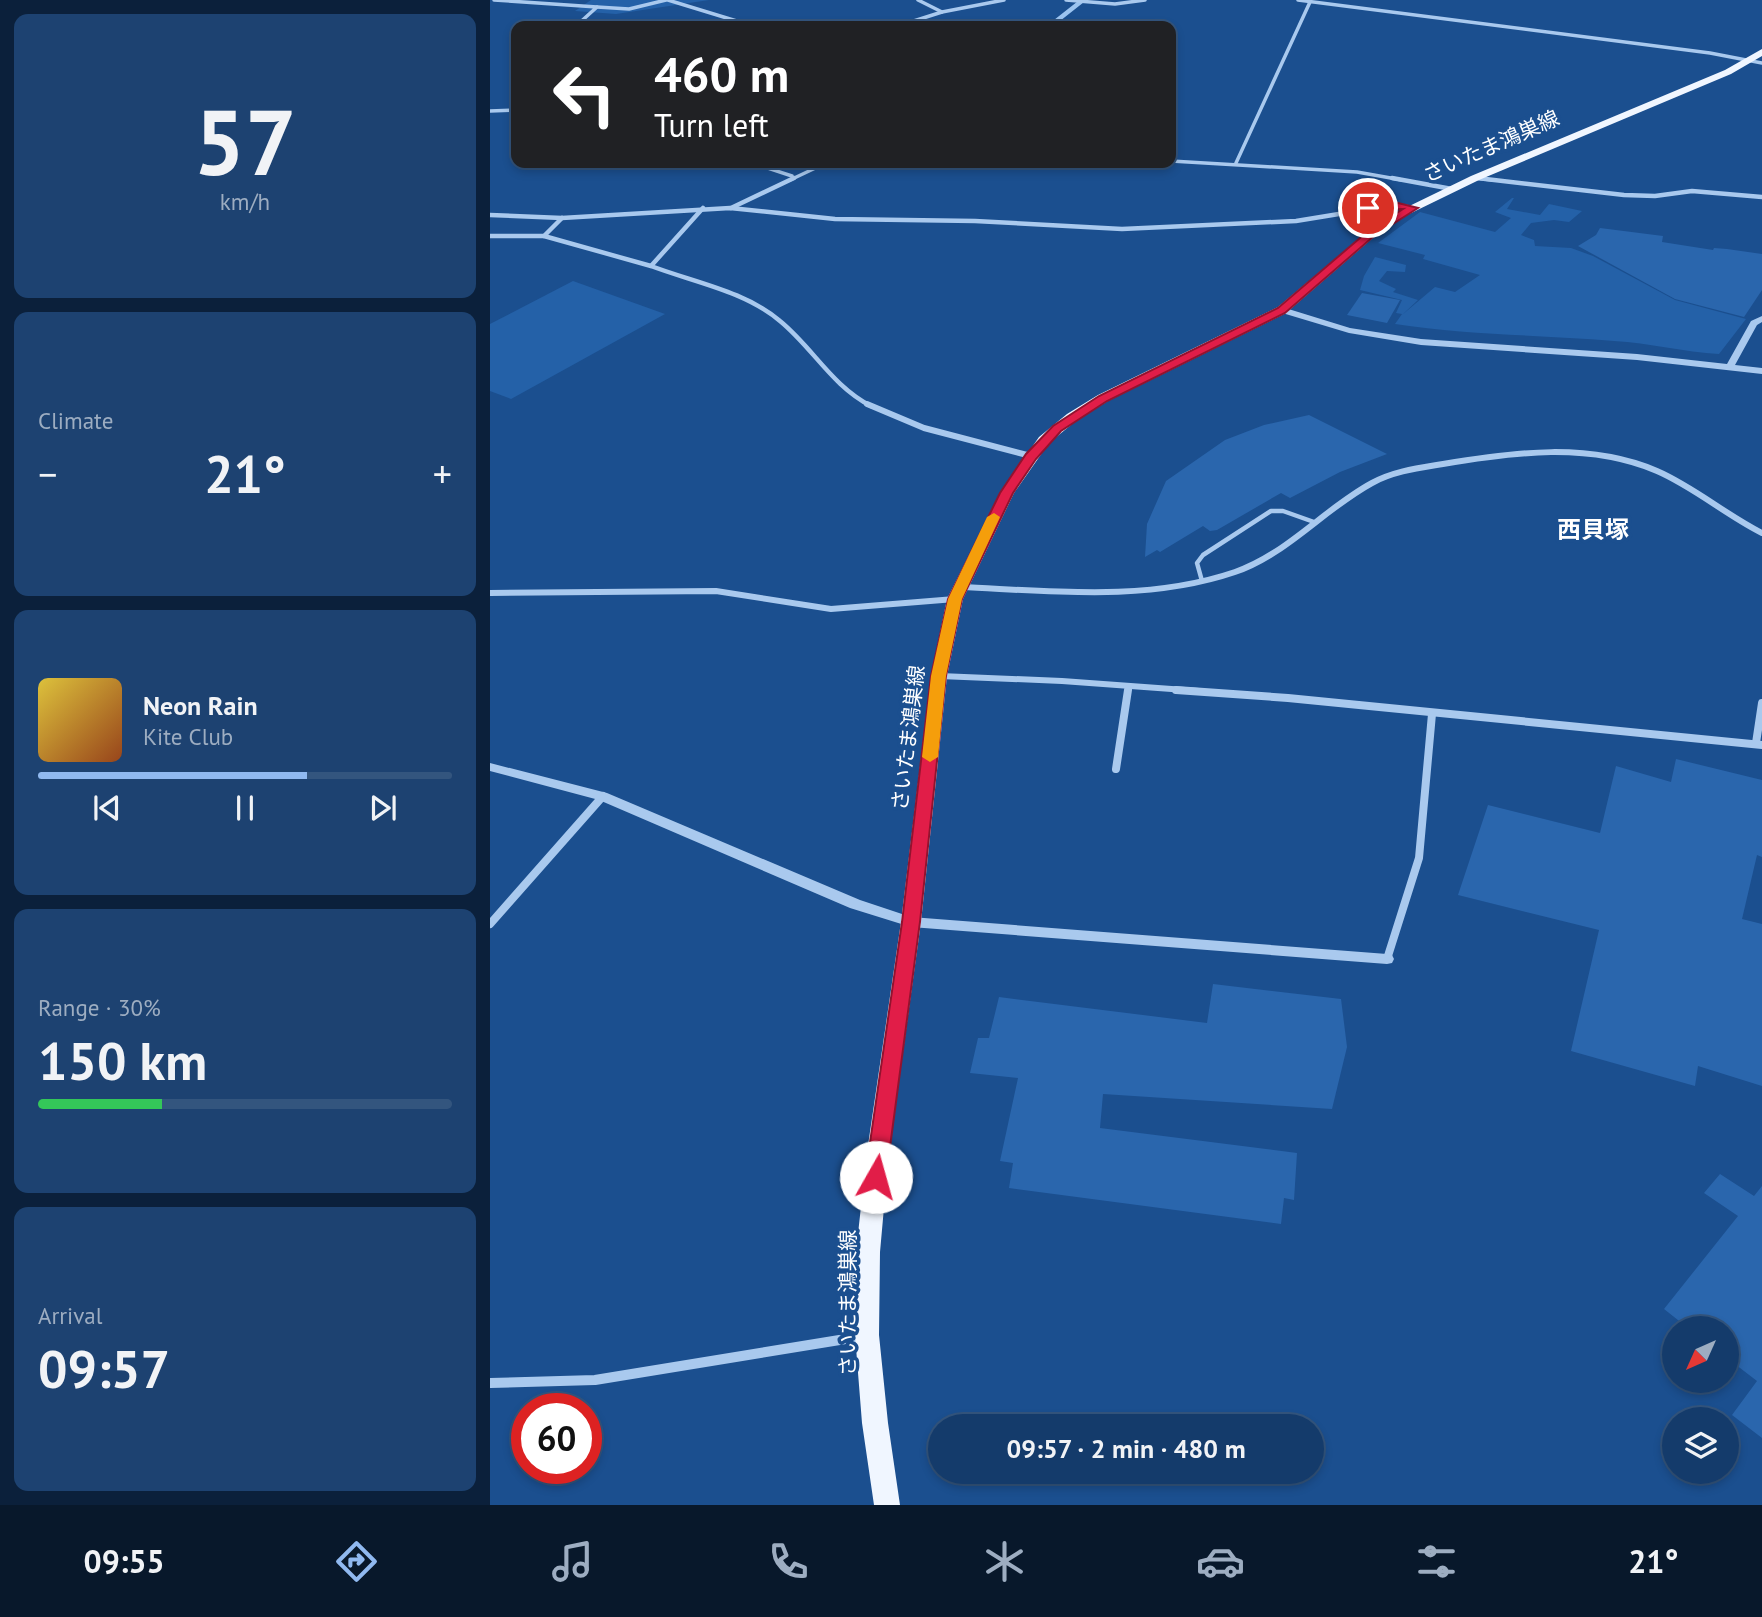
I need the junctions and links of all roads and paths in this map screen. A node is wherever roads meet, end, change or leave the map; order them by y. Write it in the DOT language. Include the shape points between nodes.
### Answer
graph roads {
  1 [pos="494,0"];
  2 [pos="607,0"];
  3 [pos="667,0"];
  4 [pos="918,0"];
  5 [pos="1004,0"];
  6 [pos="1066,0"];
  7 [pos="1145,0"];
  8 [pos="1298,0"];
  9 [pos="1072,1"];
  10 [pos="1310,2"];
  11 [pos="597,7"];
  12 [pos="942,12"];
  13 [pos="582,21"];
  14 [pos="736,21"];
  15 [pos="914,21"];
  16 [pos="1762,52"];
  17 [pos="1756,62"];
  18 [pos="511,110"];
  19 [pos="490,111"];
  20 [pos="1176,161"];
  21 [pos="1236,163"];
  22 [pos="767,168"];
  23 [pos="813,168"];
  24 [pos="792,176"];
  25 [pos="1475,178"];
  26 [pos="1452,188"];
  27 [pos="1762,197"];
  28 [pos="703,208"];
  29 [pos="730,208"];
  30 [pos="1413,208"];
  31 [pos="490,215"];
  32 [pos="562,218"];
  33 [pos="490,236"];
  34 [pos="544,236"];
  35 [pos="651,266"];
  36 [pos="1282,310"];
  37 [pos="1762,319"];
  38 [pos="1728,368"];
  39 [pos="1762,371"];
  40 [pos="1031,456"];
  41 [pos="1314,522"];
  42 [pos="1762,533"];
  43 [pos="1202,581"];
  44 [pos="490,593"];
  45 [pos="958,593"];
  46 [pos="939,676"];
  47 [pos="1129,686"];
  48 [pos="1762,704"];
  49 [pos="1432,714"];
  50 [pos="1759,744"];
  51 [pos="490,767"];
  52 [pos="1116,769"];
  53 [pos="603,796"];
  54 [pos="911,922"];
  55 [pos="490,925"];
  56 [pos="1387,958"];
  57 [pos="867,1335"];
  58 [pos="490,1383"];
  59 [pos="887,1505"];
  1 -- 11 [label="street"];
  2 -- 11 [label="street"];
  3 -- 11 [label="street" via="629,9"];
  3 -- 14 [label="street"];
  4 -- 12 [label="street"];
  5 -- 12 [label="street"];
  6 -- 9 [label="street"];
  7 -- 9 [label="street" via="1132,4"];
  8 -- 10 [label="street"];
  10 -- 17 [label="street"];
  10 -- 21 [label="street"];
  11 -- 13 [label="street"];
  12 -- 15 [label="street"];
  16 -- 17 [label="main road, さいたま鴻巣線"];
  17 -- 25 [label="main road, さいたま鴻巣線"];
  18 -- 19 [label="street"];
  20 -- 21 [label="street"];
  21 -- 26 [label="street" via="1357,172"];
  22 -- 24 [label="street"];
  23 -- 24 [label="street"];
  24 -- 29 [label="street"];
  25 -- 26 [label="main road, さいたま鴻巣線"];
  25 -- 27 [label="street" via="1623,195 1692,191"];
  26 -- 30 [label="main road, さいたま鴻巣線"];
  28 -- 29 [label="street"];
  28 -- 32 [label="street"];
  28 -- 35 [label="street"];
  29 -- 30 [label="street" via="835,219 1122,229 1296,221 1394,205"];
  30 -- 36 [label="main road, さいたま鴻巣線" via="1371,234"];
  31 -- 32 [label="street"];
  32 -- 34 [label="street"];
  33 -- 34 [label="street"];
  34 -- 35 [label="street"];
  35 -- 40 [label="street" via="778,318 840,383 888,415"];
  36 -- 38 [label="street" via="1349,330 1421,342"];
  36 -- 40 [label="main road, さいたま鴻巣線" via="1103,398 1057,428"];
  37 -- 38 [label="street" via="1754,323"];
  38 -- 39 [label="street"];
  40 -- 45 [label="main road, さいたま鴻巣線" via="1007,493"];
  41 -- 42 [label="street" via="1363,487 1408,470 1474,458 1561,452 1617,459 1657,471"];
  41 -- 43 [label="street" via="1251,566"];
  41 -- 43 [label="lane" via="1271,511 1203,555 1197,563"];
  43 -- 45 [label="street" via="1106,592"];
  44 -- 45 [label="street" via="716,591 831,609"];
  45 -- 46 [label="main road, さいたま鴻巣線"];
  46 -- 47 [label="street"];
  46 -- 54 [label="main road, さいたま鴻巣線"];
  47 -- 49 [label="street"];
  47 -- 52 [label="street"];
  48 -- 50 [label="street"];
  49 -- 50 [label="street"];
  49 -- 56 [label="street" via="1419,858"];
  51 -- 53 [label="street"];
  53 -- 54 [label="street" via="855,904"];
  53 -- 55 [label="street"];
  54 -- 56 [label="street"];
  54 -- 57 [label="main road, さいたま鴻巣線" via="878,1152 868,1252"];
  57 -- 58 [label="street" via="595,1380"];
  57 -- 59 [label="main road, さいたま鴻巣線"];
}
